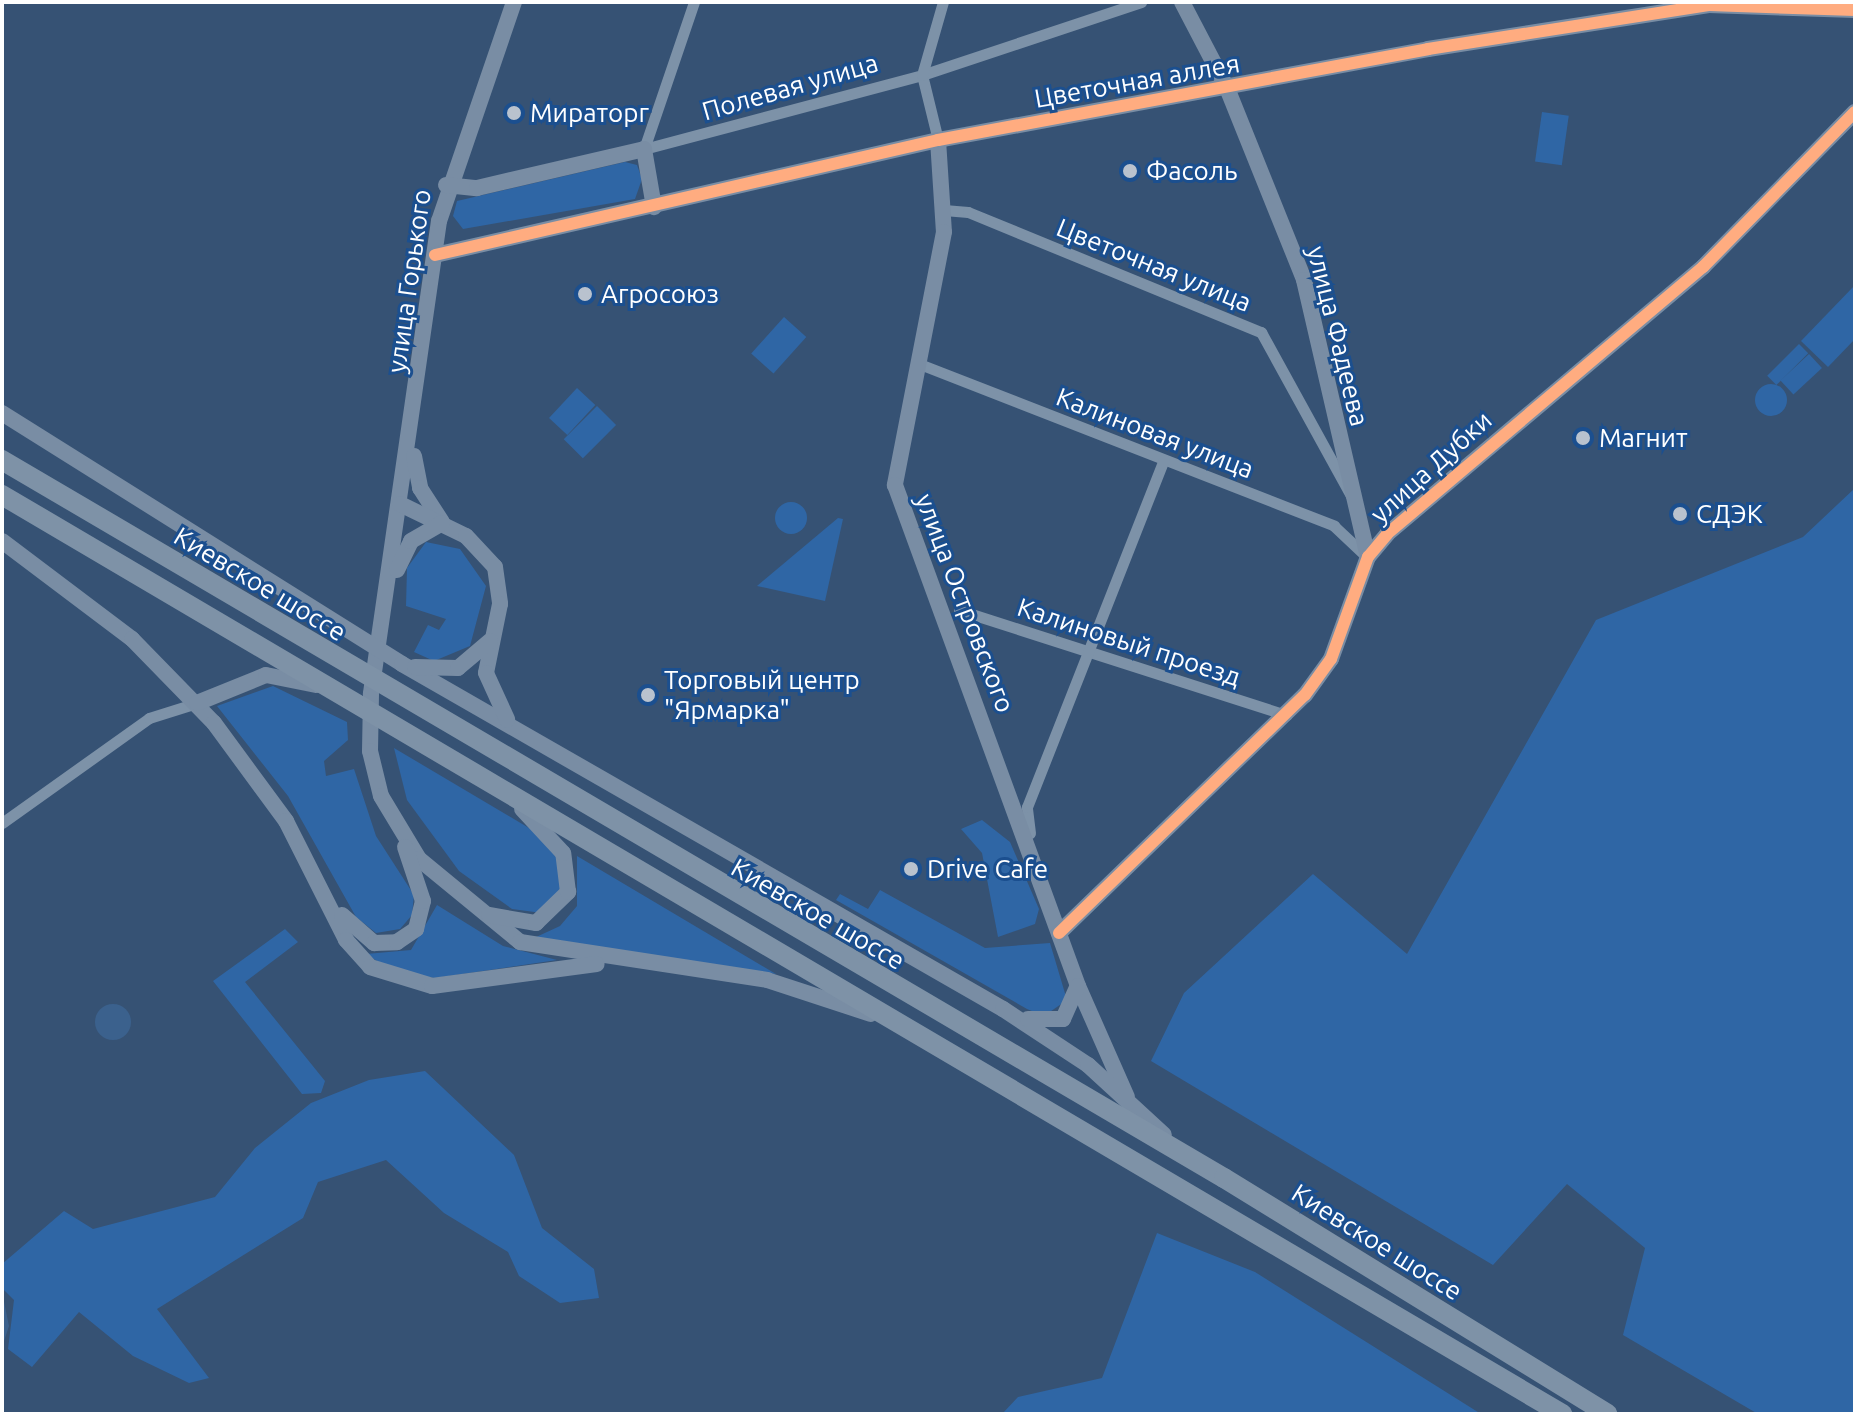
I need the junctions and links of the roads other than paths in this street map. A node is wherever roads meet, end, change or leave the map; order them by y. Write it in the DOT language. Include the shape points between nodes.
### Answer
graph roads {
  1 [pos="514,2"];
  2 [pos="694,2"];
  3 [pos="943,2"];
  4 [pos="1141,2"];
  5 [pos="1182,2"];
  6 [pos="1855,10"];
  7 [pos="922,75"];
  8 [pos="1227,88"];
  9 [pos="1855,112"];
  10 [pos="938,140"];
  11 [pos="644,149"];
  12 [pos="446,185"];
  13 [pos="654,207"];
  14 [pos="944,210"];
  15 [pos="435,255"];
  16 [pos="917,363"];
  17 [pos="2,413"];
  18 [pos="2,427"];
  19 [pos="412,435"];
  20 [pos="52,443"];
  21 [pos="2,460"];
  22 [pos="1164,460"];
  23 [pos="2,495"];
  24 [pos="1351,496"];
  25 [pos="400,504"];
  26 [pos="442,523"];
  27 [pos="2,541"];
  28 [pos="1368,557"];
  29 [pos="959,610"];
  30 [pos="383,613"];
  31 [pos="490,641"];
  32 [pos="1089,654"];
  33 [pos="402,664"];
  34 [pos="328,688"];
  35 [pos="197,703"];
  36 [pos="1287,715"];
  37 [pos="510,723"];
  38 [pos="505,795"];
  39 [pos="2,823"];
  40 [pos="1030,833"];
  41 [pos="402,838"];
  42 [pos="331,900"];
  43 [pos="473,909"];
  44 [pos="1059,933"];
  45 [pos="615,962"];
  46 [pos="1078,986"];
  47 [pos="1003,1009"];
  48 [pos="888,1019"];
  49 [pos="1129,1102"];
  50 [pos="1224,1178"];
  51 [pos="1562,1414"];
  52 [pos="1607,1414"];
  1 -- 12 [label="main road, улица Горького"];
  2 -- 11 [label="street"];
  3 -- 7 [label="street"];
  4 -- 7 [label="street, Полевая улица"];
  5 -- 8 [label="main road, улица Фадеева"];
  6 -- 8 [label="main road, Цветочная аллея" via="1709,5"];
  7 -- 10 [label="street"];
  7 -- 11 [label="street, Полевая улица"];
  8 -- 10 [label="main road, Цветочная аллея"];
  8 -- 24 [label="main road, улица Фадеева" via="1304,280"];
  9 -- 28 [label="main road, улица Дубки" via="1703,267 1556,385"];
  10 -- 13 [label="main road, Цветочная аллея"];
  10 -- 14 [label="main road, улица Островского"];
  11 -- 12 [label="main road, Полевая улица" via="477,188"];
  11 -- 13 [label="main road"];
  12 -- 15 [label="main road, улица Горького"];
  13 -- 15 [label="main road, Цветочная аллея"];
  14 -- 16 [label="main road, улица Островского"];
  14 -- 24 [label="street, Цветочная улица" via="968,212 1261,332"];
  15 -- 19 [label="main road, улица Горького"];
  16 -- 22 [label="street, Калиновая улица"];
  16 -- 44 [label="main road, улица Островского" via="895,485"];
  17 -- 20 [label="main road"];
  18 -- 20 [label="main road"];
  19 -- 25 [label="main road"];
  19 -- 26 [label="main road" via="420,488"];
  20 -- 33 [label="main road"];
  21 -- 50 [label="highway, Киевское шоссе"];
  22 -- 28 [label="street, Калиновая улица" via="1334,526"];
  22 -- 32 [label="street"];
  23 -- 34 [label="highway, Киевское шоссе"];
  24 -- 28 [label="main road, улица Фадеева"];
  25 -- 26 [label="main road"];
  25 -- 30 [label="main road"];
  26 -- 30 [label="main road" via="407,545"];
  26 -- 31 [label="main road" via="477,544 498,573 500,604"];
  27 -- 35 [label="main road" via="132,639"];
  28 -- 36 [label="main road, улица Дубки" via="1331,659"];
  29 -- 32 [label="street, Калиновый проезд"];
  30 -- 41 [label="main road" via="368,724 377,782"];
  31 -- 33 [label="main road" via="452,670"];
  31 -- 37 [label="main road" via="488,687"];
  32 -- 36 [label="street, Калиновый проезд"];
  32 -- 40 [label="street" via="1027,807"];
  33 -- 37 [label="main road"];
  34 -- 35 [label="main road" via="266,675"];
  34 -- 38 [label="highway, Киевское шоссе"];
  35 -- 39 [label="street" via="149,718"];
  35 -- 42 [label="main road" via="272,799"];
  36 -- 44 [label="main road, улица Дубки"];
  37 -- 47 [label="main road"];
  38 -- 43 [label="main road" via="556,841 568,892 553,915 528,925"];
  38 -- 48 [label="highway, Киевское шоссе"];
  41 -- 42 [label="main road" via="423,901 410,935 367,941"];
  41 -- 43 [label="main road"];
  42 -- 45 [label="main road" via="361,958 408,984"];
  43 -- 45 [label="main road" via="527,945"];
  44 -- 46 [label="main road"];
  45 -- 48 [label="main road" via="773,981"];
  46 -- 47 [label="main road" via="1074,1006 1058,1022"];
  46 -- 49 [label="main road"];
  47 -- 49 [label="main road"];
  48 -- 51 [label="highway, Киевское шоссе"];
  49 -- 50 [label="main road"];
  50 -- 52 [label="highway, Киевское шоссе"];
}
